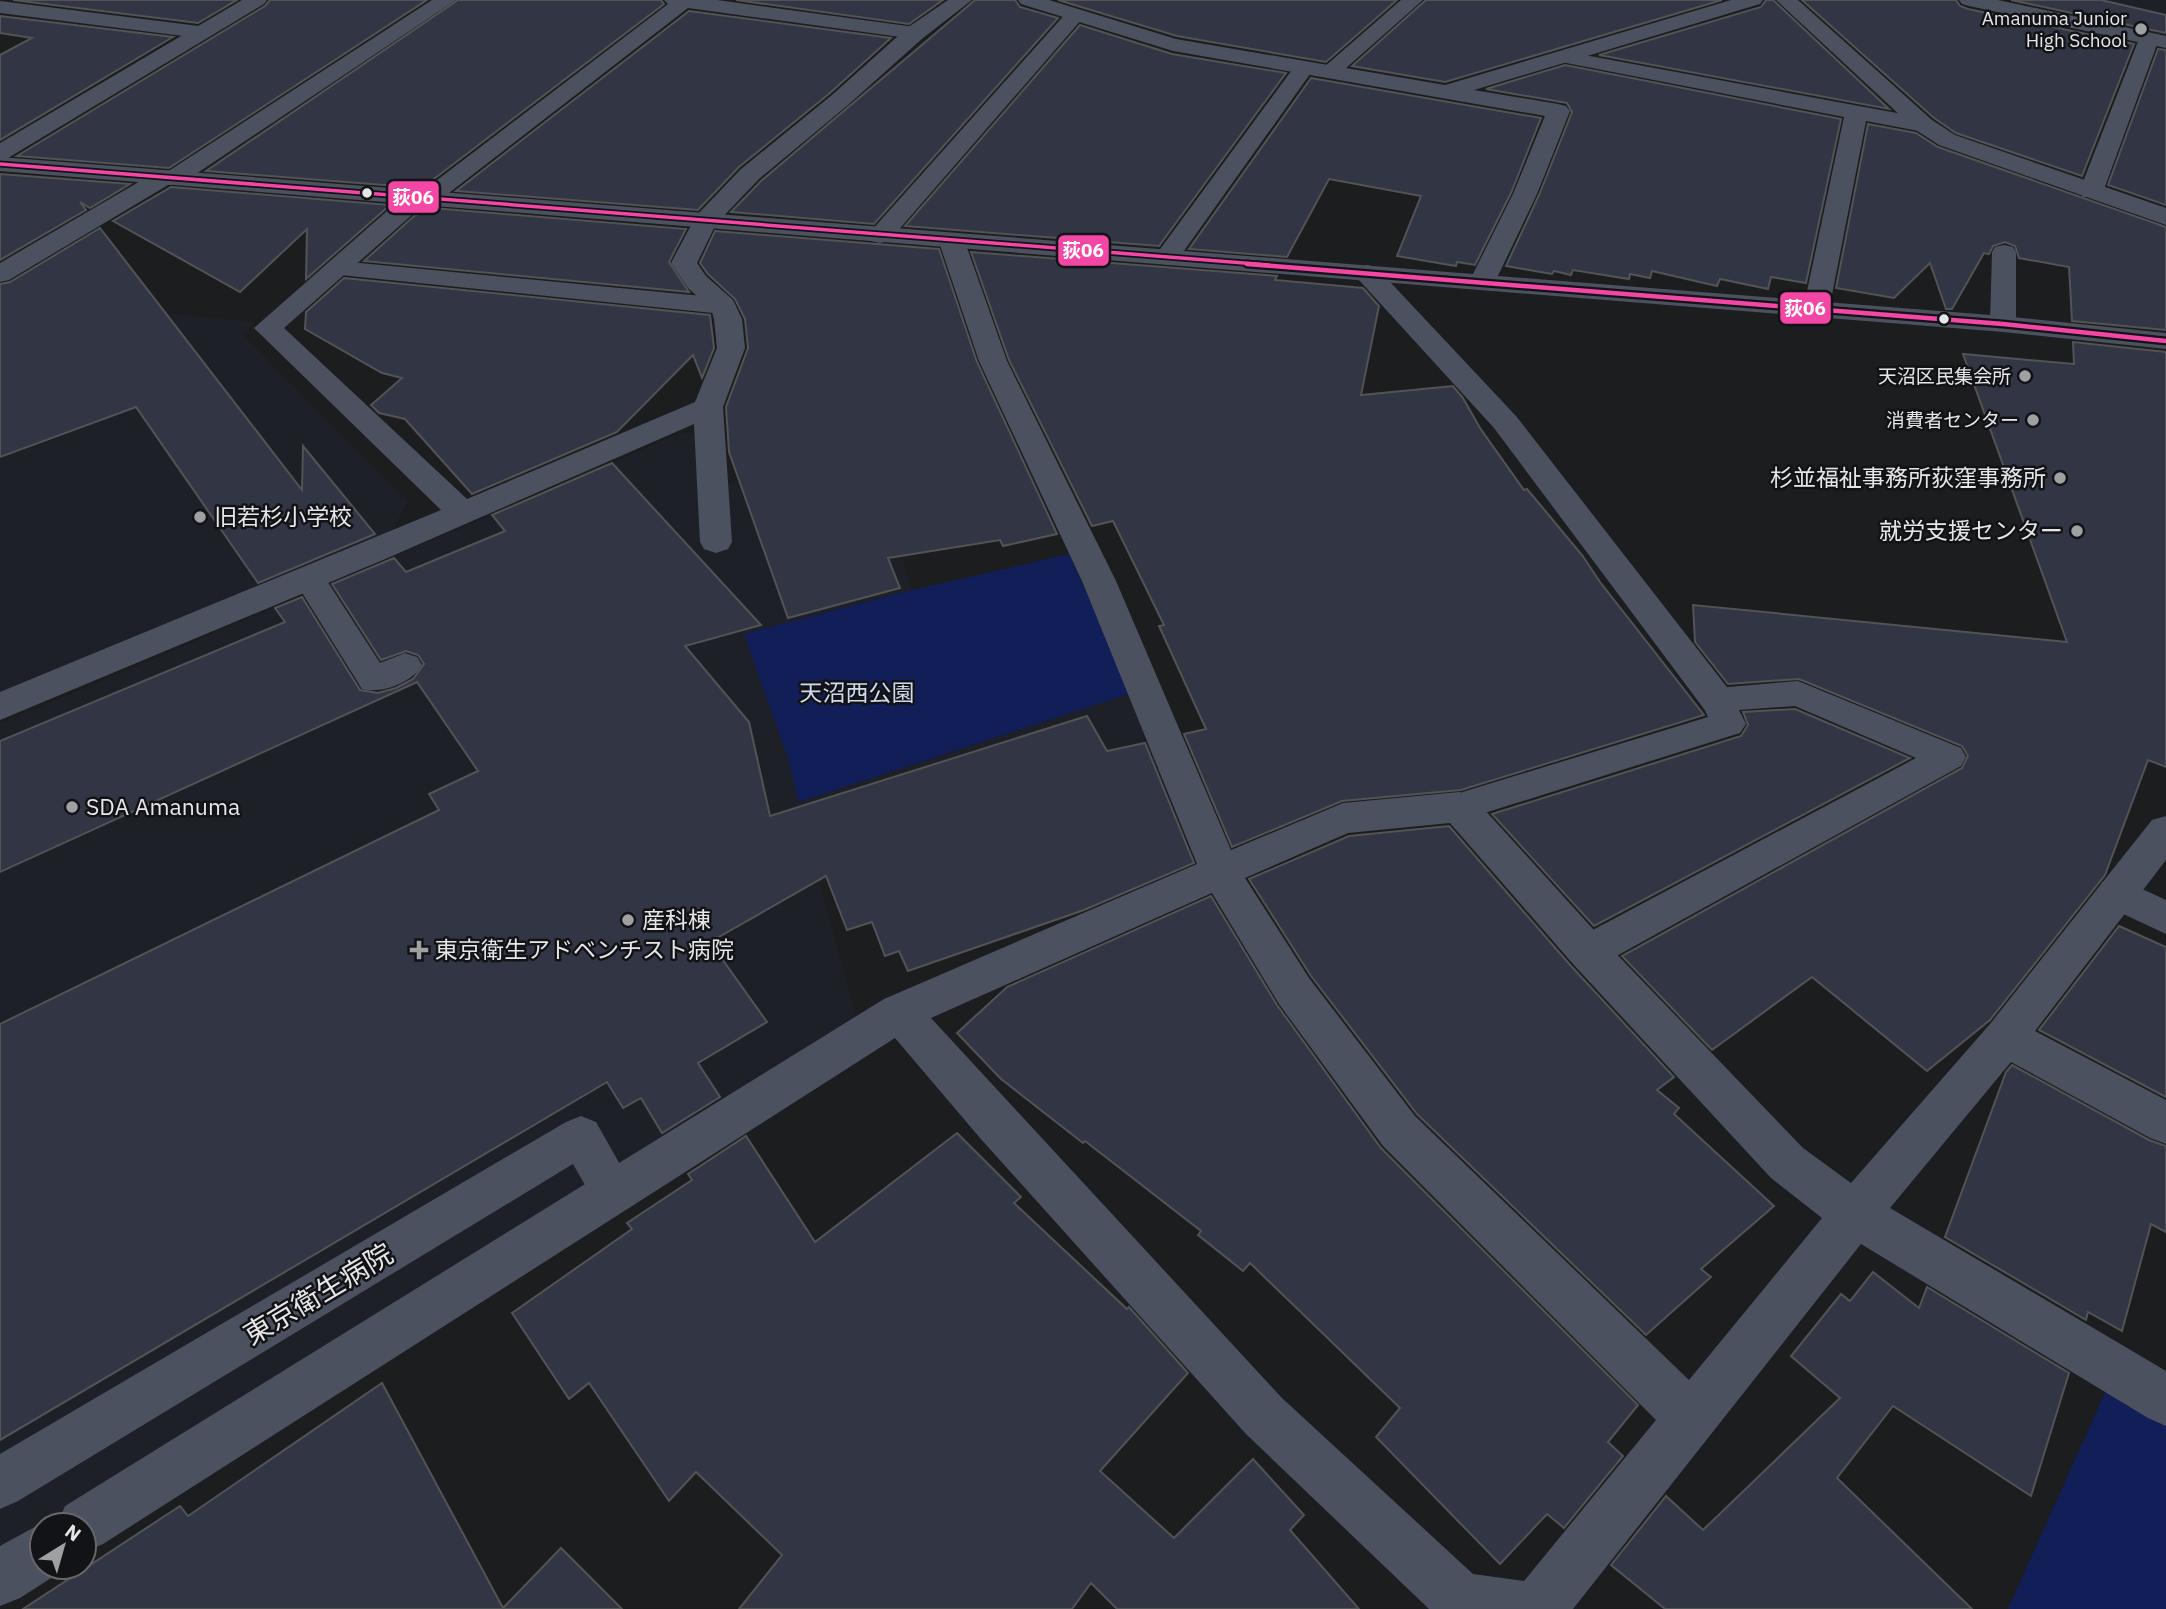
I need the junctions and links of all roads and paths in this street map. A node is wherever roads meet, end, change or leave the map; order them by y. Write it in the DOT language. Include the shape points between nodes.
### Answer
graph roads {
  1 [pos="257,0"];
  2 [pos="446,0"];
  3 [pos="962,0"];
  4 [pos="1028,0"];
  5 [pos="1386,0"];
  6 [pos="1753,0"];
  7 [pos="1786,0"];
  8 [pos="1969,0"];
  9 [pos="679,1"];
  10 [pos="1410,3"];
  11 [pos="0,7"];
  12 [pos="1075,15"];
  13 [pos="199,32"];
  14 [pos="915,33"];
  15 [pos="2158,41"];
  16 [pos="1563,57"];
  17 [pos="1304,67"];
  18 [pos="1330,72"];
  19 [pos="1446,91"];
  20 [pos="1856,113"];
  21 [pos="1924,125"];
  22 [pos="0,153"];
  23 [pos="0,164"];
  24 [pos="167,178"];
  25 [pos="2091,192"];
  26 [pos="428,198"];
  27 [pos="2166,217"];
  28 [pos="705,221"];
  29 [pos="880,236"];
  30 [pos="952,242"];
  31 [pos="2004,252"];
  32 [pos="1167,257"];
  33 [pos="339,269"];
  34 [pos="0,274"];
  35 [pos="1367,274"];
  36 [pos="1482,282"];
  37 [pos="723,306"];
  38 [pos="1816,310"];
  39 [pos="2003,324"];
  40 [pos="2166,341"];
  41 [pos="708,407"];
  42 [pos="463,513"];
  43 [pos="716,542"];
  44 [pos="309,578"];
  45 [pos="405,665"];
  46 [pos="1717,699"];
  47 [pos="0,707"];
  48 [pos="1458,807"];
  49 [pos="2166,831"];
  50 [pos="1221,873"];
  51 [pos="2116,893"];
  52 [pos="2166,918"];
  53 [pos="1588,952"];
  54 [pos="899,1012"];
  55 [pos="2005,1037"];
  56 [pos="2166,1123"];
  57 [pos="613,1191"];
  58 [pos="1855,1214"];
  59 [pos="2166,1400"];
  60 [pos="1691,1418"];
  61 [pos="0,1483"];
  62 [pos="98,1516"];
  63 [pos="28,1560"];
  64 [pos="0,1578"];
  65 [pos="1525,1609"];
  66 [pos="1537,1609"];
  1 -- 13 [label="street"];
  2 -- 24 [label="street"];
  3 -- 14 [label="street"];
  4 -- 12 [label="street"];
  5 -- 10 [label="lane"];
  6 -- 16 [label="street"];
  7 -- 21 [label="street"];
  8 -- 15 [label="street"];
  9 -- 14 [label="lane"];
  9 -- 26 [label="lane"];
  10 -- 18 [label="lane"];
  11 -- 13 [label="lane"];
  12 -- 17 [label="street" via="1173,45"];
  12 -- 29 [label="lane"];
  13 -- 22 [label="street"];
  14 -- 28 [label="street" via="750,174"];
  15 -- 25 [label="lane"];
  16 -- 19 [label="street"];
  16 -- 20 [label="lane"];
  17 -- 18 [label="street"];
  17 -- 32 [label="lane"];
  18 -- 19 [label="street"];
  19 -- 36 [label="street" via="1558,111 1525,194"];
  20 -- 21 [label="lane"];
  20 -- 38 [label="lane"];
  21 -- 25 [label="street" via="1947,139"];
  23 -- 24 [label="street"];
  24 -- 26 [label="street"];
  24 -- 34 [label="street"];
  25 -- 27 [label="street"];
  26 -- 28 [label="street"];
  26 -- 33 [label="street" via="404,209"];
  28 -- 29 [label="street"];
  28 -- 37 [label="street" via="684,263"];
  29 -- 30 [label="street"];
  30 -- 32 [label="street"];
  30 -- 50 [label="street" via="993,361 1100,581"];
  31 -- 39 [label="lane"];
  32 -- 35 [label="street"];
  33 -- 37 [label="lane"];
  33 -- 42 [label="street" via="268,328"];
  35 -- 36 [label="street"];
  35 -- 46 [label="street" via="1505,422"];
  36 -- 38 [label="street"];
  37 -- 41 [label="street" via="731,348"];
  38 -- 39 [label="street"];
  39 -- 40 [label="street"];
  41 -- 42 [label="street"];
  41 -- 43 [label="street"];
  42 -- 44 [label="street"];
  44 -- 45 [label="lane" via="374,680"];
  44 -- 47 [label="street"];
  46 -- 48 [label="lane" via="1728,724"];
  46 -- 53 [label="lane" via="1798,693 1948,757"];
  48 -- 50 [label="street" via="1343,818"];
  48 -- 53 [label="street"];
  49 -- 51 [label="street"];
  50 -- 54 [label="street"];
  50 -- 60 [label="street" via="1294,991 1399,1131"];
  51 -- 52 [label="lane"];
  51 -- 55 [label="street"];
  53 -- 58 [label="street" via="1787,1163"];
  54 -- 57 [label="street"];
  54 -- 65 [label="street" via="1264,1416 1460,1600"];
  55 -- 56 [label="street"];
  55 -- 58 [label="street"];
  57 -- 61 [label="lane, 東京衛生病院" via="581,1136"];
  57 -- 62 [label="street"];
  58 -- 59 [label="street"];
  58 -- 60 [label="street"];
  60 -- 66 [label="street"];
  63 -- 64 [label="street"];
}
